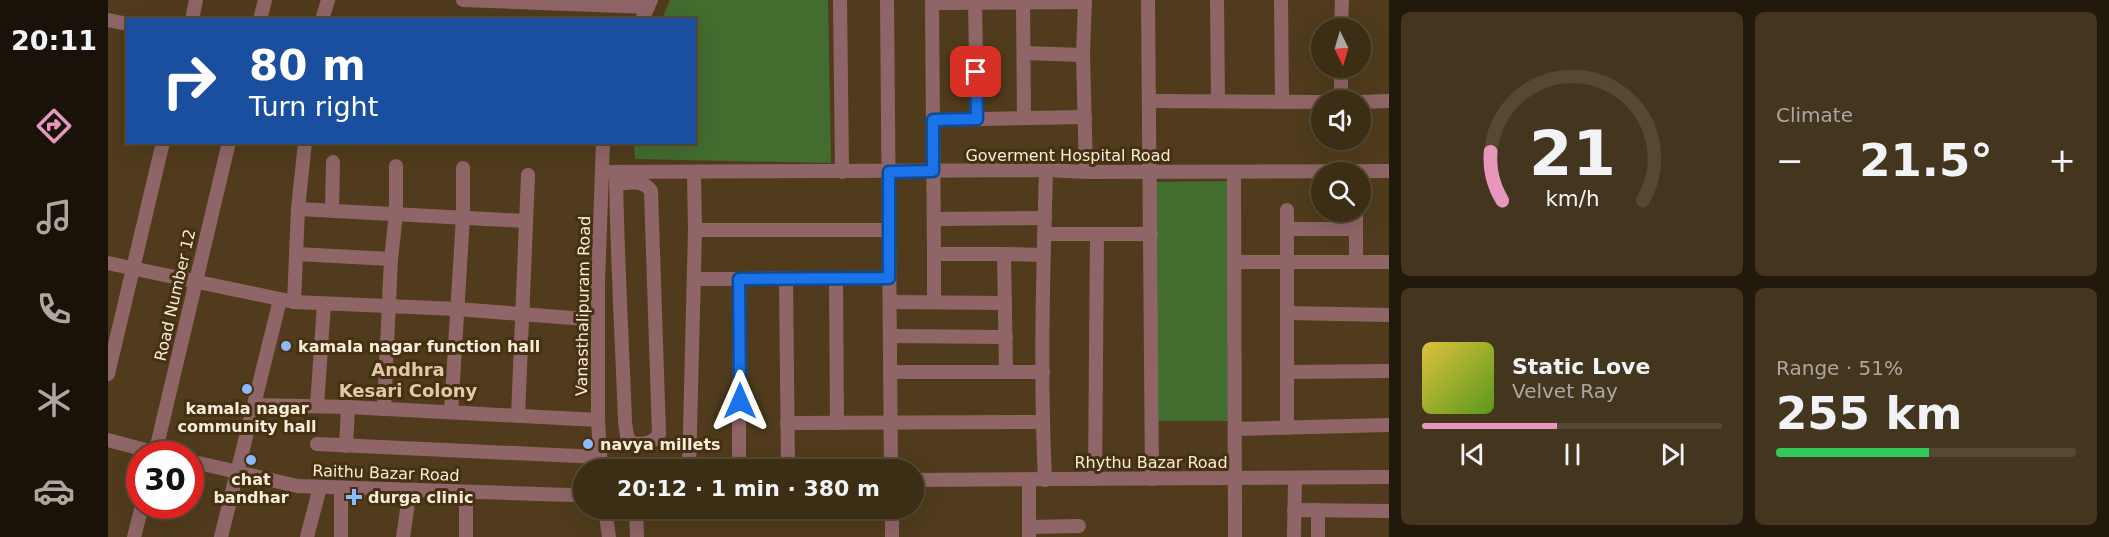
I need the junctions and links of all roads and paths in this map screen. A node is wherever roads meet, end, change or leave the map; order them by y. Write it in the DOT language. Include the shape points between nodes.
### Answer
graph roads {
  1 [pos="196,0"];
  2 [pos="265,0"];
  3 [pos="328,0"];
  4 [pos="463,0"];
  5 [pos="840,0"];
  6 [pos="887,0"];
  7 [pos="1148,0"];
  8 [pos="1217,0"];
  9 [pos="1281,0"];
  10 [pos="1342,0"];
  11 [pos="932,1"];
  12 [pos="1085,1"];
  13 [pos="975,2"];
  14 [pos="1023,2"];
  15 [pos="647,9"];
  16 [pos="192,18"];
  17 [pos="260,18"];
  18 [pos="323,18"];
  19 [pos="1341,18"];
  20 [pos="126,24"];
  21 [pos="109,25"];
  22 [pos="1024,53"];
  23 [pos="1083,55"];
  24 [pos="1150,101"];
  25 [pos="1218,101"];
  26 [pos="1282,101"];
  27 [pos="1389,101"];
  28 [pos="1311,102"];
  29 [pos="1371,102"];
  30 [pos="1085,117"];
  31 [pos="1024,118"];
  32 [pos="977,119"];
  33 [pos="933,120"];
  34 [pos="163,144"];
  35 [pos="229,144"];
  36 [pos="305,144"];
  37 [pos="604,144"];
  38 [pos="333,162"];
  39 [pos="396,166"];
  40 [pos="463,168"];
  41 [pos="1046,170"];
  42 [pos="933,171"];
  43 [pos="1389,171"];
  44 [pos="694,172"];
  45 [pos="842,172"];
  46 [pos="889,172"];
  47 [pos="1086,172"];
  48 [pos="1149,172"];
  49 [pos="1234,172"];
  50 [pos="528,175"];
  51 [pos="612,176"];
  52 [pos="298,209"];
  53 [pos="332,210"];
  54 [pos="1287,210"];
  55 [pos="396,214"];
  56 [pos="463,217"];
  57 [pos="1045,218"];
  58 [pos="934,219"];
  59 [pos="525,221"];
  60 [pos="1356,222"];
  61 [pos="1287,229"];
  62 [pos="1356,229"];
  63 [pos="695,230"];
  64 [pos="889,230"];
  65 [pos="1044,234"];
  66 [pos="1097,234"];
  67 [pos="1151,234"];
  68 [pos="296,254"];
  69 [pos="934,255"];
  70 [pos="1004,255"];
  71 [pos="1043,255"];
  72 [pos="391,259"];
  73 [pos="1236,262"];
  74 [pos="1356,262"];
  75 [pos="1389,262"];
  76 [pos="108,263"];
  77 [pos="1287,263"];
  78 [pos="133,269"];
  79 [pos="786,278"];
  80 [pos="836,278"];
  81 [pos="889,278"];
  82 [pos="694,279"];
  83 [pos="739,279"];
  84 [pos="196,280"];
  85 [pos="287,301"];
  86 [pos="890,302"];
  87 [pos="934,302"];
  88 [pos="1005,303"];
  89 [pos="324,304"];
  90 [pos="389,307"];
  91 [pos="457,309"];
  92 [pos="1287,313"];
  93 [pos="520,314"];
  94 [pos="1389,315"];
  95 [pos="598,320"];
  96 [pos="890,336"];
  97 [pos="1006,337"];
  98 [pos="1005,371"];
  99 [pos="1389,371"];
  100 [pos="890,372"];
  101 [pos="1043,372"];
  102 [pos="1288,372"];
  103 [pos="108,374"];
  104 [pos="255,405"];
  105 [pos="317,406"];
  106 [pos="348,407"];
  107 [pos="384,409"];
  108 [pos="451,412"];
  109 [pos="518,416"];
  110 [pos="598,420"];
  111 [pos="1042,422"];
  112 [pos="787,423"];
  113 [pos="837,423"];
  114 [pos="890,423"];
  115 [pos="1389,425"];
  116 [pos="1287,428"];
  117 [pos="1234,429"];
  118 [pos="108,440"];
  119 [pos="160,441"];
  120 [pos="317,444"];
  121 [pos="126,445"];
  122 [pos="346,446"];
  123 [pos="600,459"];
  124 [pos="688,459"];
  125 [pos="739,459"];
  126 [pos="788,459"];
  127 [pos="891,459"];
  128 [pos="573,461"];
  129 [pos="204,464"];
  130 [pos="238,472"];
  131 [pos="1389,477"];
  132 [pos="1235,478"];
  133 [pos="1295,478"];
  134 [pos="1095,479"];
  135 [pos="1152,479"];
  136 [pos="924,480"];
  137 [pos="1029,480"];
  138 [pos="1045,480"];
  139 [pos="320,487"];
  140 [pos="341,488"];
  141 [pos="410,490"];
  142 [pos="466,492"];
  143 [pos="573,495"];
  144 [pos="1294,510"];
  145 [pos="1318,510"];
  146 [pos="1389,511"];
  147 [pos="139,519"];
  148 [pos="607,519"];
  149 [pos="636,519"];
  150 [pos="892,519"];
  151 [pos="1079,526"];
  152 [pos="1029,532"];
  153 [pos="134,537"];
  154 [pos="221,537"];
  155 [pos="307,537"];
  156 [pos="341,537"];
  157 [pos="403,537"];
  158 [pos="466,537"];
  159 [pos="609,537"];
  160 [pos="637,537"];
  161 [pos="892,537"];
  162 [pos="1235,537"];
  163 [pos="1294,537"];
  164 [pos="1318,537"];
  1 -- 16 [label="street"];
  2 -- 17 [label="street"];
  3 -- 18 [label="street"];
  4 -- 15 [label="street"];
  5 -- 45 [label="street"];
  6 -- 46 [label="street"];
  7 -- 24 [label="street"];
  8 -- 25 [label="street"];
  9 -- 26 [label="street"];
  10 -- 19 [label="street"];
  11 -- 13 [label="street"];
  11 -- 33 [label="street"];
  12 -- 14 [label="street"];
  12 -- 23 [label="street"];
  13 -- 14 [label="street"];
  13 -- 32 [label="street"];
  14 -- 22 [label="street"];
  20 -- 21 [label="street"];
  22 -- 23 [label="street"];
  22 -- 31 [label="street"];
  23 -- 30 [label="street"];
  24 -- 25 [label="street"];
  24 -- 48 [label="street"];
  25 -- 26 [label="street"];
  26 -- 28 [label="street"];
  27 -- 29 [label="street"];
  30 -- 31 [label="street"];
  30 -- 47 [label="street"];
  31 -- 32 [label="street"];
  32 -- 33 [label="street"];
  33 -- 42 [label="street"];
  34 -- 78 [label="street"];
  35 -- 84 [label="street, Road Number 12"];
  36 -- 52 [label="street"];
  37 -- 51 [label="street, Vanasthalipuram Road"];
  38 -- 53 [label="street"];
  39 -- 55 [label="street"];
  40 -- 56 [label="street"];
  41 -- 42 [label="street, Goverment Hospital Road"];
  41 -- 47 [label="street, Goverment Hospital Road"];
  41 -- 57 [label="street"];
  42 -- 46 [label="street, Goverment Hospital Road"];
  42 -- 58 [label="street"];
  43 -- 49 [label="street, Goverment Hospital Road"];
  44 -- 45 [label="street, Goverment Hospital Road"];
  44 -- 51 [label="street, Goverment Hospital Road"];
  44 -- 63 [label="street"];
  45 -- 46 [label="street, Goverment Hospital Road"];
  46 -- 64 [label="street"];
  47 -- 48 [label="street, Goverment Hospital Road"];
  48 -- 49 [label="street, Goverment Hospital Road"];
  48 -- 67 [label="street"];
  49 -- 73 [label="street"];
  50 -- 59 [label="street"];
  51 -- 51 [label="street" via="625,422 629,440 642,444 659,434 651,191 642,183"];
  51 -- 95 [label="street, Vanasthalipuram Road"];
  52 -- 53 [label="street"];
  52 -- 68 [label="street"];
  53 -- 55 [label="street"];
  54 -- 61 [label="street"];
  55 -- 56 [label="street"];
  55 -- 72 [label="street"];
  56 -- 59 [label="street"];
  56 -- 91 [label="street"];
  57 -- 58 [label="street"];
  57 -- 65 [label="street"];
  58 -- 69 [label="street"];
  59 -- 93 [label="street"];
  60 -- 62 [label="street"];
  61 -- 62 [label="street"];
  61 -- 77 [label="street"];
  62 -- 74 [label="street"];
  63 -- 64 [label="street"];
  63 -- 82 [label="street"];
  64 -- 81 [label="street"];
  65 -- 66 [label="street"];
  65 -- 71 [label="street"];
  66 -- 67 [label="street"];
  66 -- 134 [label="street"];
  67 -- 135 [label="street"];
  68 -- 72 [label="street"];
  68 -- 85 [label="street"];
  69 -- 70 [label="street"];
  69 -- 87 [label="street"];
  70 -- 71 [label="street"];
  70 -- 88 [label="street"];
  71 -- 101 [label="street"];
  72 -- 90 [label="street"];
  73 -- 77 [label="street"];
  73 -- 117 [label="street"];
  74 -- 75 [label="street"];
  74 -- 77 [label="street"];
  76 -- 78 [label="street"];
  77 -- 92 [label="street"];
  78 -- 84 [label="street"];
  78 -- 103 [label="street"];
  79 -- 80 [label="street"];
  79 -- 83 [label="street"];
  79 -- 112 [label="street"];
  80 -- 81 [label="street"];
  80 -- 113 [label="street"];
  81 -- 86 [label="street"];
  82 -- 83 [label="street"];
  82 -- 124 [label="street"];
  83 -- 125 [label="street"];
  84 -- 85 [label="street"];
  84 -- 119 [label="street, Road Number 12"];
  85 -- 89 [label="street"];
  85 -- 104 [label="street"];
  86 -- 87 [label="street"];
  86 -- 96 [label="street"];
  87 -- 88 [label="street"];
  88 -- 97 [label="street"];
  89 -- 90 [label="street"];
  89 -- 105 [label="street"];
  90 -- 91 [label="street"];
  90 -- 107 [label="street"];
  91 -- 93 [label="street"];
  91 -- 108 [label="street"];
  92 -- 94 [label="street"];
  92 -- 102 [label="street"];
  93 -- 95 [label="street"];
  93 -- 109 [label="street"];
  95 -- 110 [label="street, Vanasthalipuram Road"];
  96 -- 97 [label="street"];
  96 -- 100 [label="street"];
  97 -- 98 [label="street"];
  98 -- 100 [label="street"];
  98 -- 101 [label="street"];
  99 -- 102 [label="street"];
  100 -- 114 [label="street"];
  101 -- 111 [label="street"];
  102 -- 116 [label="street"];
  104 -- 105 [label="street"];
  104 -- 130 [label="street"];
  105 -- 106 [label="street"];
  106 -- 107 [label="street"];
  106 -- 122 [label="street"];
  107 -- 108 [label="street"];
  108 -- 109 [label="street"];
  109 -- 110 [label="street"];
  110 -- 123 [label="street, Vanasthalipuram Road"];
  111 -- 114 [label="street"];
  111 -- 138 [label="street"];
  112 -- 113 [label="street"];
  112 -- 126 [label="street"];
  113 -- 114 [label="street"];
  114 -- 127 [label="street"];
  115 -- 116 [label="street"];
  116 -- 117 [label="street"];
  117 -- 132 [label="street"];
  118 -- 121 [label="street"];
  120 -- 122 [label="street"];
  122 -- 128 [label="street"];
  129 -- 130 [label="street, Raithu Bazar Road"];
  130 -- 139 [label="street, Raithu Bazar Road" via="297,486"];
  130 -- 154 [label="street"];
  131 -- 133 [label="street, Rhythu Bazar Road"];
  132 -- 133 [label="street, Rhythu Bazar Road"];
  132 -- 135 [label="street, Rhythu Bazar Road"];
  132 -- 162 [label="street"];
  133 -- 144 [label="street"];
  134 -- 135 [label="street, Rhythu Bazar Road"];
  134 -- 138 [label="street, Rhythu Bazar Road"];
  136 -- 137 [label="street, Rhythu Bazar Road"];
  137 -- 138 [label="street, Rhythu Bazar Road"];
  137 -- 152 [label="street"];
  139 -- 140 [label="street, Raithu Bazar Road"];
  139 -- 155 [label="street"];
  140 -- 141 [label="street, Raithu Bazar Road"];
  140 -- 156 [label="street"];
  141 -- 142 [label="street, Raithu Bazar Road"];
  141 -- 157 [label="street"];
  142 -- 143 [label="street, Raithu Bazar Road"];
  142 -- 158 [label="street"];
  144 -- 145 [label="street"];
  144 -- 163 [label="street"];
  145 -- 146 [label="street"];
  145 -- 164 [label="street"];
  147 -- 153 [label="street"];
  148 -- 159 [label="street"];
  149 -- 160 [label="street"];
  150 -- 161 [label="street"];
  151 -- 152 [label="street"];
}
